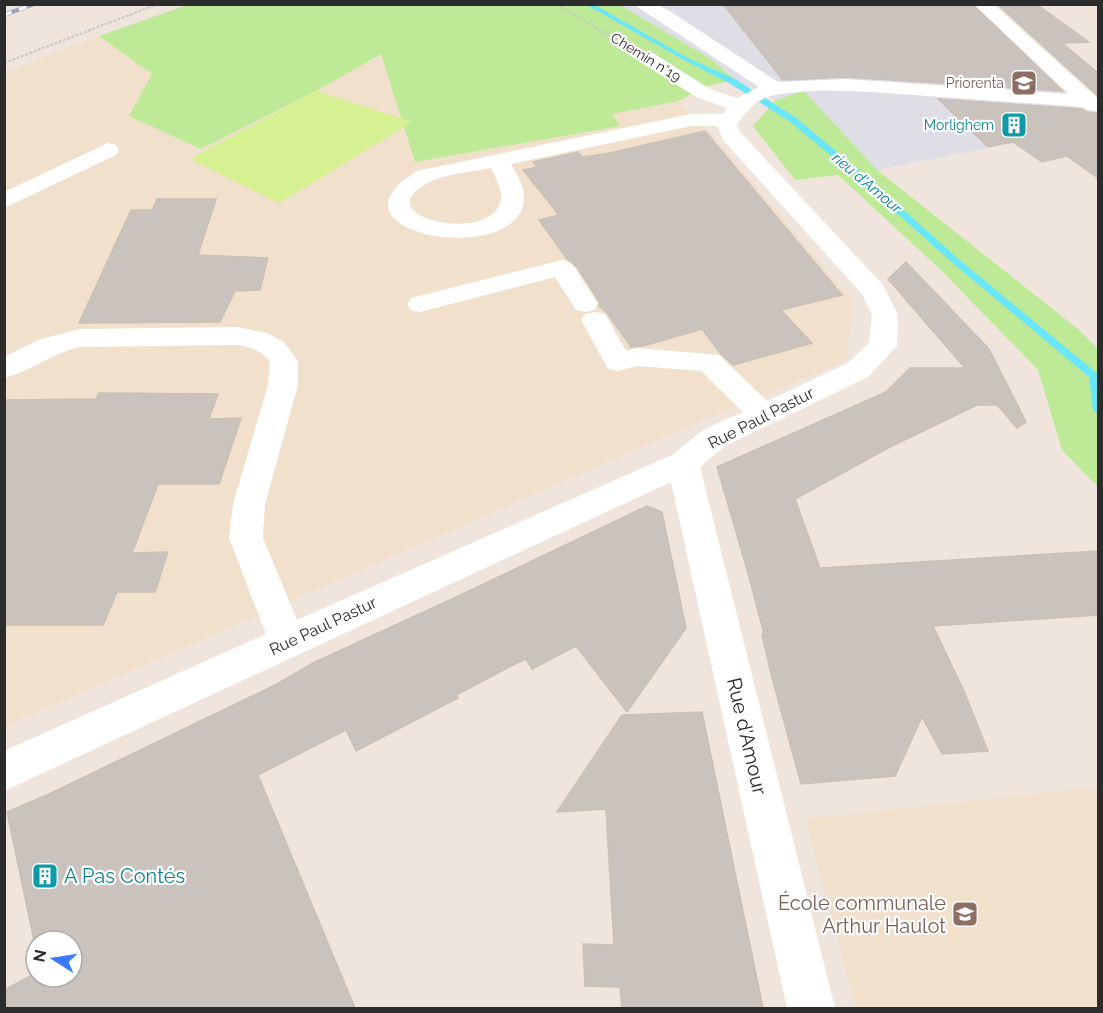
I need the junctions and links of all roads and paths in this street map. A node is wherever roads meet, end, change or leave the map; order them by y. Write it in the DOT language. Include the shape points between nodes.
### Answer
graph roads {
  1 [pos="158,4"];
  2 [pos="556,4"];
  3 [pos="641,4"];
  4 [pos="982,4"];
  5 [pos="646,57"];
  6 [pos="4,63"];
  7 [pos="750,102"];
  8 [pos="1093,105"];
  9 [pos="108,150"];
  10 [pos="498,160"];
  11 [pos="4,201"];
  12 [pos="420,304"];
  13 [pos="4,369"];
  14 [pos="763,414"];
  15 [pos="683,463"];
  16 [pos="288,643"];
  17 [pos="4,772"];
  18 [pos="811,1008"];
  1 -- 6 [label="path"];
  2 -- 5 [label="path, Chemin n°19"];
  3 -- 7 [label="street" via="662,14"];
  4 -- 8 [label="street"];
  5 -- 7 [label="street, Chemin n°19" via="703,93"];
  7 -- 8 [label="street" via="808,86 845,85"];
  7 -- 10 [label="street" via="691,120"];
  7 -- 14 [label="street, Rue Paul Pastur" via="727,125 731,135 874,291 885,315 883,346 858,370"];
  9 -- 11 [label="street"];
  10 -- 10 [label="street" via="513,202 506,215 492,224 448,232 411,222 402,211 400,198 407,187 425,176"];
  12 -- 14 [label="street" via="562,268 618,362 637,357 709,362"];
  13 -- 16 [label="street" via="48,346 79,338 237,336 257,339 274,348 284,362 283,385 249,504 246,538"];
  14 -- 15 [label="street, Rue Paul Pastur" via="714,438"];
  15 -- 16 [label="street, Rue Paul Pastur"];
  15 -- 18 [label="street, Rue d'Amour"];
  16 -- 17 [label="street, Rue Paul Pastur"];
}
